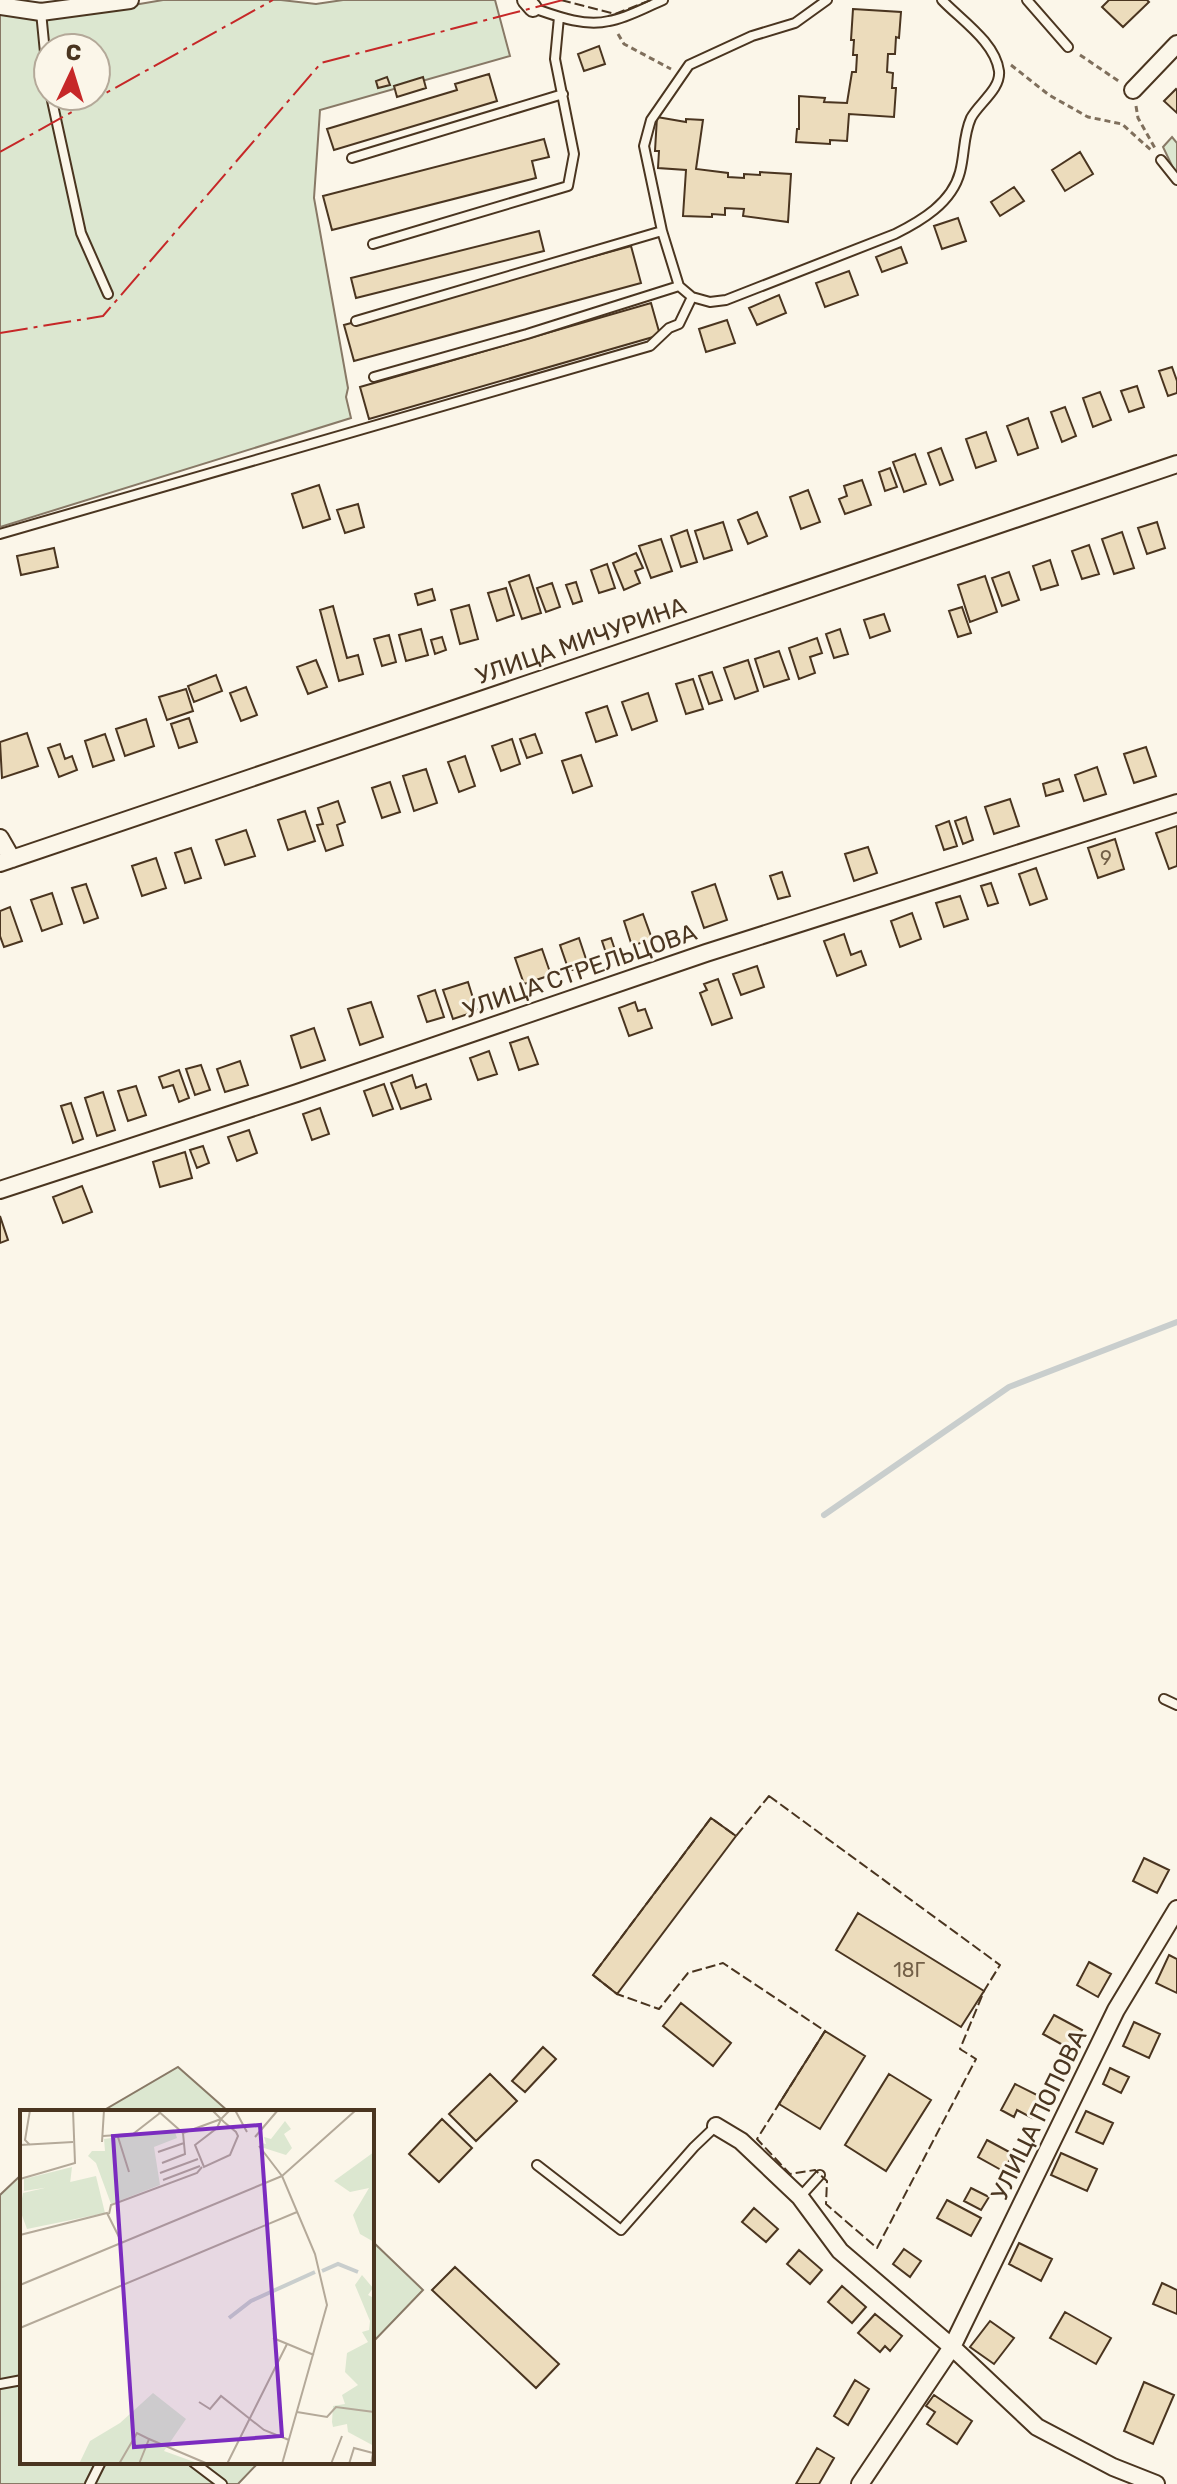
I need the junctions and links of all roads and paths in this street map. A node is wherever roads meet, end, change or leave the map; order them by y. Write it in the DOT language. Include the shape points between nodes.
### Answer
graph roads {
  1 [pos="130,0"];
  2 [pos="663,0"];
  3 [pos="827,0"];
  4 [pos="942,0"];
  5 [pos="1027,0"];
  6 [pos="530,4"];
  7 [pos="0,6"];
  8 [pos="41,12"];
  9 [pos="559,17"];
  10 [pos="608,21"];
  11 [pos="43,32"];
  12 [pos="1177,44"];
  13 [pos="1068,47"];
  14 [pos="994,55"];
  15 [pos="681,75"];
  16 [pos="1133,90"];
  17 [pos="563,94"];
  18 [pos="55,112"];
  19 [pos="352,158"];
  20 [pos="1161,160"];
  21 [pos="1177,180"];
  22 [pos="662,231"];
  23 [pos="373,244"];
  24 [pos="679,286"];
  25 [pos="108,294"];
  26 [pos="692,297"];
  27 [pos="356,321"];
  28 [pos="374,377"];
  29 [pos="1177,464"];
  30 [pos="0,534"];
  31 [pos="1177,803"];
  32 [pos="0,838"];
  33 [pos="6,861"];
  34 [pos="0,1190"];
  35 [pos="1164,1699"];
  36 [pos="1177,1705"];
  37 [pos="1177,1909"];
  38 [pos="716,2126"];
  39 [pos="537,2165"];
  40 [pos="820,2175"];
  41 [pos="800,2197"];
  42 [pos="952,2347"];
  43 [pos="20,2380"];
  44 [pos="0,2384"];
  45 [pos="100,2464"];
  46 [pos="196,2464"];
  47 [pos="90,2484"];
  48 [pos="222,2484"];
  49 [pos="860,2484"];
  50 [pos="1156,2484"];
  1 -- 8 [label="street"];
  2 -- 10 [label="lane"];
  3 -- 15 [label="lane" via="795,23 752,36 689,65"];
  4 -- 14 [label="lane"];
  5 -- 13 [label="lane"];
  6 -- 9 [label="lane"];
  7 -- 8 [label="street"];
  8 -- 11 [label="lane"];
  9 -- 10 [label="lane"];
  9 -- 17 [label="lane" via="555,59"];
  10 -- 15 [label="path" via="624,44"];
  12 -- 16 [label="street"];
  14 -- 20 [label="path" via="1088,117 1122,124"];
  14 -- 26 [label="lane" via="996,86 971,119 960,174 945,200 919,222 726,300"];
  15 -- 22 [label="lane" via="651,120 644,146"];
  17 -- 19 [label="lane"];
  17 -- 23 [label="lane" via="574,154 568,186"];
  18 -- 25 [label="lane" via="81,233"];
  20 -- 21 [label="lane"];
  22 -- 24 [label="lane"];
  22 -- 27 [label="lane"];
  24 -- 26 [label="lane"];
  24 -- 28 [label="lane"];
  26 -- 30 [label="lane" via="679,324 650,346"];
  29 -- 33 [label="street, УЛИЦА МИЧУРИНА"];
  31 -- 34 [label="street, УЛИЦА СТРЕЛЬЦОВА" via="722,948"];
  32 -- 33 [label="street"];
  35 -- 36 [label="lane"];
  37 -- 42 [label="street, УЛИЦА ПОПОВА" via="1116,2010"];
  38 -- 39 [label="lane" via="621,2230"];
  38 -- 41 [label="street" via="741,2141"];
  40 -- 41 [label="lane"];
  41 -- 42 [label="street" via="840,2251"];
  42 -- 49 [label="street, УЛИЦА ПОПОВА"];
  42 -- 50 [label="street" via="1037,2427"];
  43 -- 44 [label="lane"];
  45 -- 47 [label="lane"];
  46 -- 48 [label="lane"];
}
